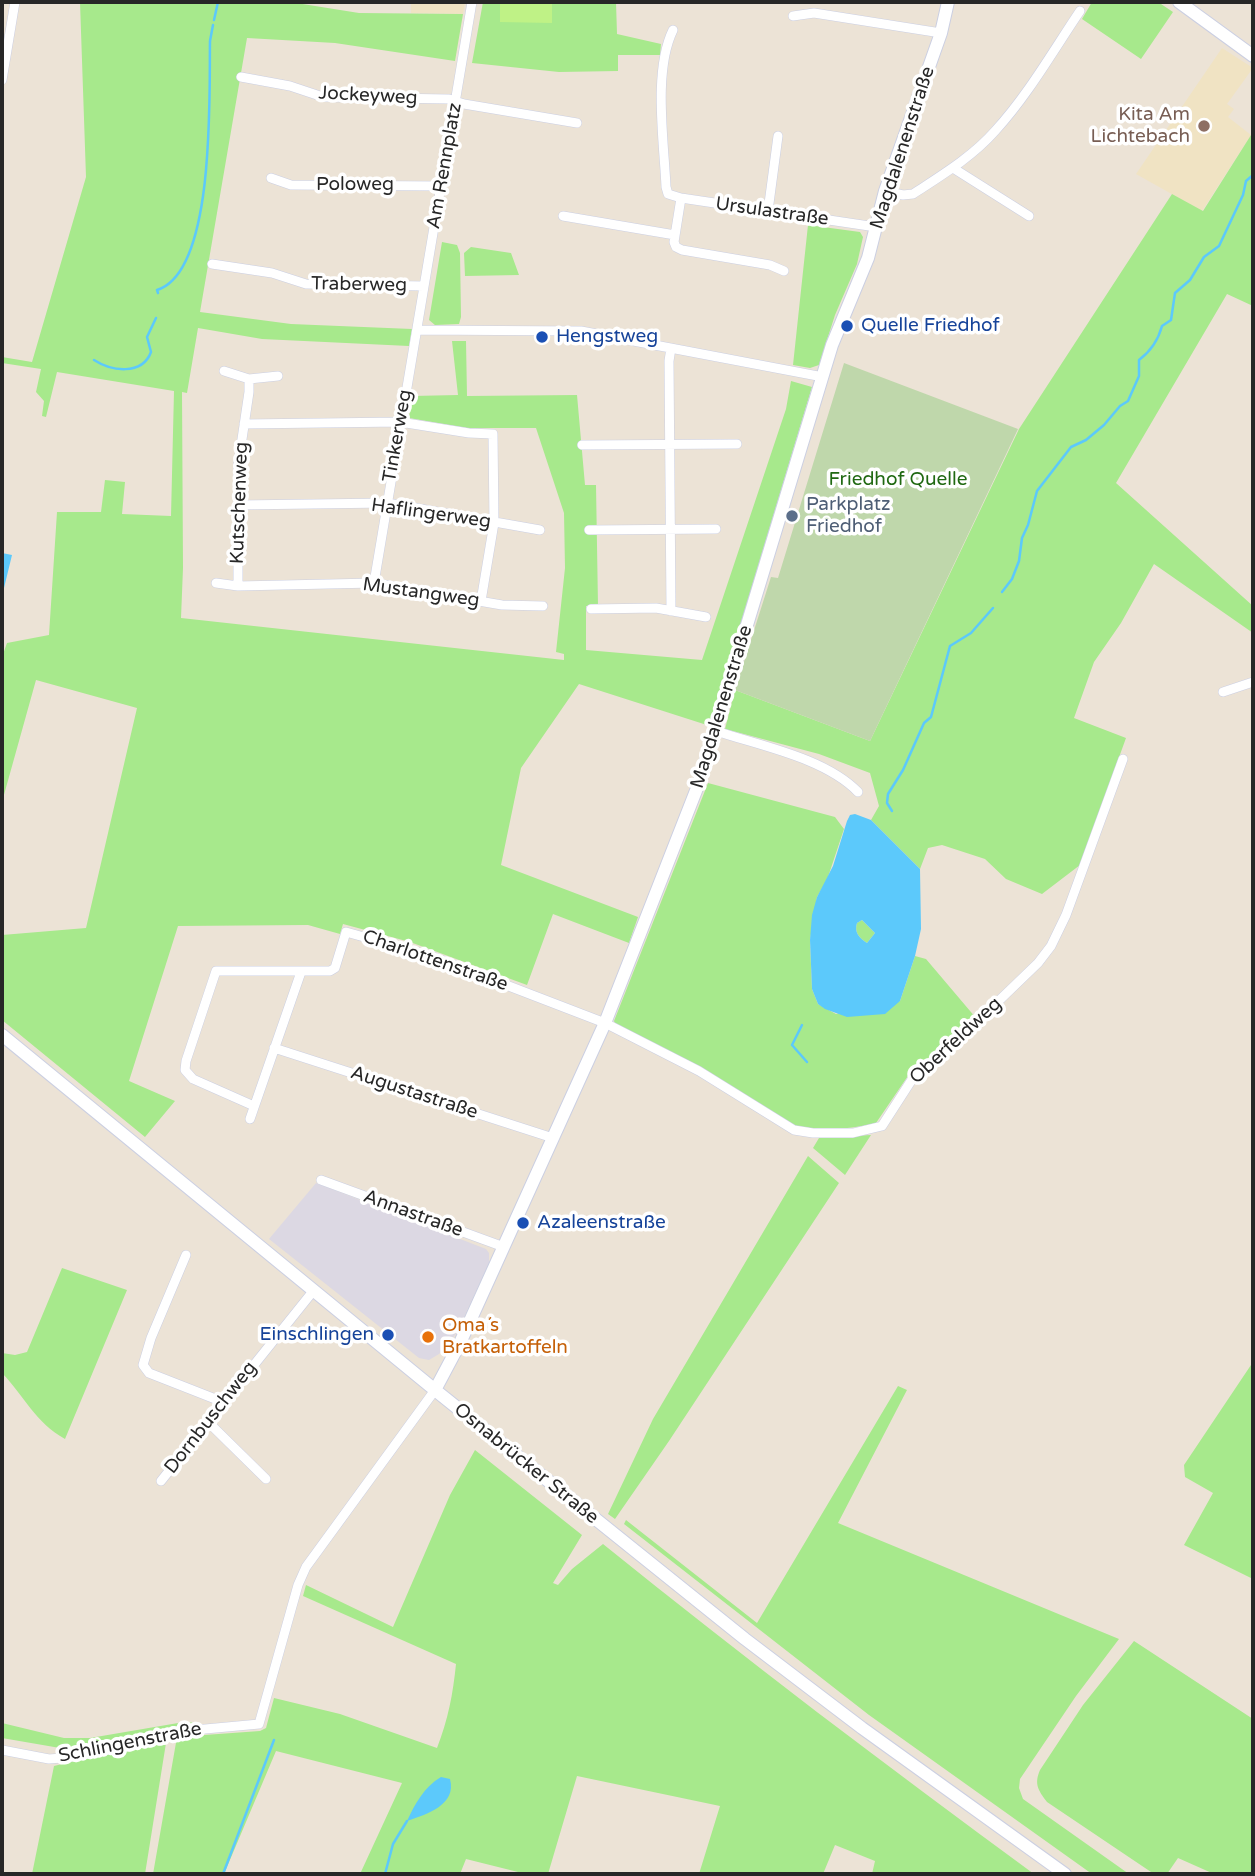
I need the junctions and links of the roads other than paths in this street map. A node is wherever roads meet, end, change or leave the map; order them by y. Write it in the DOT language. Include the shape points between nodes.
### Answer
graph roads {
  1 [pos="15,2"];
  2 [pos="472,2"];
  3 [pos="948,2"];
  4 [pos="1179,2"];
  5 [pos="1080,10"];
  6 [pos="793,16"];
  7 [pos="673,30"];
  8 [pos="941,33"];
  9 [pos="1253,56"];
  10 [pos="241,77"];
  11 [pos="2,80"];
  12 [pos="456,101"];
  13 [pos="577,123"];
  14 [pos="778,136"];
  15 [pos="953,168"];
  16 [pos="271,178"];
  17 [pos="441,186"];
  18 [pos="885,191"];
  19 [pos="681,198"];
  20 [pos="768,211"];
  21 [pos="563,216"];
  22 [pos="1029,216"];
  23 [pos="876,227"];
  24 [pos="675,234"];
  25 [pos="212,264"];
  26 [pos="784,271"];
  27 [pos="424,286"];
  28 [pos="417,330"];
  29 [pos="671,348"];
  30 [pos="224,371"];
  31 [pos="278,376"];
  32 [pos="822,377"];
  33 [pos="249,379"];
  34 [pos="400,422"];
  35 [pos="244,424"];
  36 [pos="737,444"];
  37 [pos="582,445"];
  38 [pos="670,445"];
  39 [pos="387,503"];
  40 [pos="238,505"];
  41 [pos="494,523"];
  42 [pos="671,528"];
  43 [pos="716,528"];
  44 [pos="540,530"];
  45 [pos="589,530"];
  46 [pos="216,583"];
  47 [pos="374,583"];
  48 [pos="238,586"];
  49 [pos="481,601"];
  50 [pos="542,606"];
  51 [pos="591,609"];
  52 [pos="671,611"];
  53 [pos="706,617"];
  54 [pos="1253,682"];
  55 [pos="1223,692"];
  56 [pos="716,732"];
  57 [pos="1123,759"];
  58 [pos="858,792"];
  59 [pos="301,972"];
  60 [pos="605,1023"];
  61 [pos="2,1035"];
  62 [pos="274,1048"];
  63 [pos="254,1106"];
  64 [pos="250,1118"];
  65 [pos="553,1138"];
  66 [pos="321,1180"];
  67 [pos="504,1247"];
  68 [pos="186,1255"];
  69 [pos="314,1290"];
  70 [pos="435,1390"];
  71 [pos="223,1402"];
  72 [pos="207,1421"];
  73 [pos="266,1479"];
  74 [pos="161,1481"];
  75 [pos="2,1750"];
  76 [pos="1065,1874"];
  1 -- 11 [label="street"];
  2 -- 12 [label="street, Am Rennplatz"];
  3 -- 8 [label="street, Magdalenenstraße"];
  4 -- 9 [label="street"];
  5 -- 15 [label="street" via="1024,96 995,132"];
  6 -- 8 [label="street" via="814,13"];
  7 -- 19 [label="street, Ursulastraße" via="665,47 662,74 666,187 668,194"];
  8 -- 18 [label="street, Magdalenenstraße"];
  10 -- 12 [label="street, Jockeyweg" via="323,97"];
  12 -- 13 [label="street, Jockeyweg"];
  12 -- 17 [label="street, Am Rennplatz"];
  14 -- 20 [label="street"];
  15 -- 18 [label="street" via="913,194"];
  15 -- 22 [label="street"];
  16 -- 17 [label="street, Poloweg" via="291,184"];
  17 -- 27 [label="street, Am Rennplatz"];
  18 -- 23 [label="street, Magdalenenstraße"];
  19 -- 20 [label="street, Ursulastraße"];
  19 -- 24 [label="street"];
  20 -- 23 [label="street, Ursulastraße"];
  21 -- 24 [label="street"];
  23 -- 32 [label="street, Magdalenenstraße"];
  24 -- 26 [label="street" via="676,247 682,250"];
  25 -- 27 [label="street, Traberweg" via="282,275 306,284"];
  27 -- 28 [label="street, Am Rennplatz"];
  28 -- 29 [label="street" via="581,331"];
  28 -- 34 [label="street, Tinkerweg"];
  29 -- 32 [label="street"];
  29 -- 38 [label="street"];
  30 -- 33 [label="street"];
  31 -- 33 [label="street"];
  32 -- 56 [label="street, Magdalenenstraße"];
  33 -- 35 [label="street, Kutschenweg"];
  34 -- 35 [label="street"];
  34 -- 39 [label="street, Tinkerweg"];
  34 -- 41 [label="street" via="493,434"];
  35 -- 40 [label="street, Kutschenweg"];
  36 -- 38 [label="street"];
  37 -- 38 [label="street"];
  38 -- 42 [label="street"];
  39 -- 40 [label="street, Haflingerweg"];
  39 -- 41 [label="street, Haflingerweg"];
  39 -- 47 [label="street, Tinkerweg"];
  40 -- 48 [label="street, Kutschenweg"];
  41 -- 44 [label="street, Haflingerweg"];
  41 -- 49 [label="street"];
  42 -- 43 [label="street"];
  42 -- 45 [label="street"];
  42 -- 52 [label="street"];
  46 -- 48 [label="street, Mustangweg"];
  47 -- 48 [label="street, Mustangweg"];
  47 -- 49 [label="street, Mustangweg"];
  49 -- 50 [label="street, Mustangweg"];
  51 -- 52 [label="street"];
  52 -- 53 [label="street"];
  54 -- 55 [label="street"];
  56 -- 58 [label="street" via="834,772"];
  56 -- 60 [label="street, Magdalenenstraße"];
  57 -- 60 [label="street, Oberfeldweg" via="1051,946 911,1082 882,1126 853,1133 794,1130 699,1071"];
  59 -- 60 [label="street, Charlottenstraße" via="335,968 346,932 422,953"];
  59 -- 62 [label="street"];
  59 -- 63 [label="street, Charlottenstraße" via="216,971 185,1070 192,1079"];
  60 -- 65 [label="street, Magdalenenstraße"];
  61 -- 69 [label="street, Osnabrücker Straße"];
  62 -- 63 [label="street"];
  62 -- 65 [label="street, Augustastraße"];
  63 -- 64 [label="street"];
  65 -- 67 [label="street, Magdalenenstraße"];
  66 -- 67 [label="street, Annastraße"];
  67 -- 70 [label="street, Magdalenenstraße"];
  68 -- 71 [label="street" via="143,1365 149,1373"];
  69 -- 70 [label="street, Osnabrücker Straße"];
  69 -- 71 [label="street, Dornbuschweg"];
  70 -- 75 [label="street, Schlingenstraße" via="306,1567 259,1724 173,1732 62,1758"];
  70 -- 76 [label="street, Osnabrücker Straße" via="777,1663"];
  71 -- 72 [label="street, Dornbuschweg"];
  72 -- 73 [label="street"];
  72 -- 74 [label="street, Dornbuschweg"];
}
